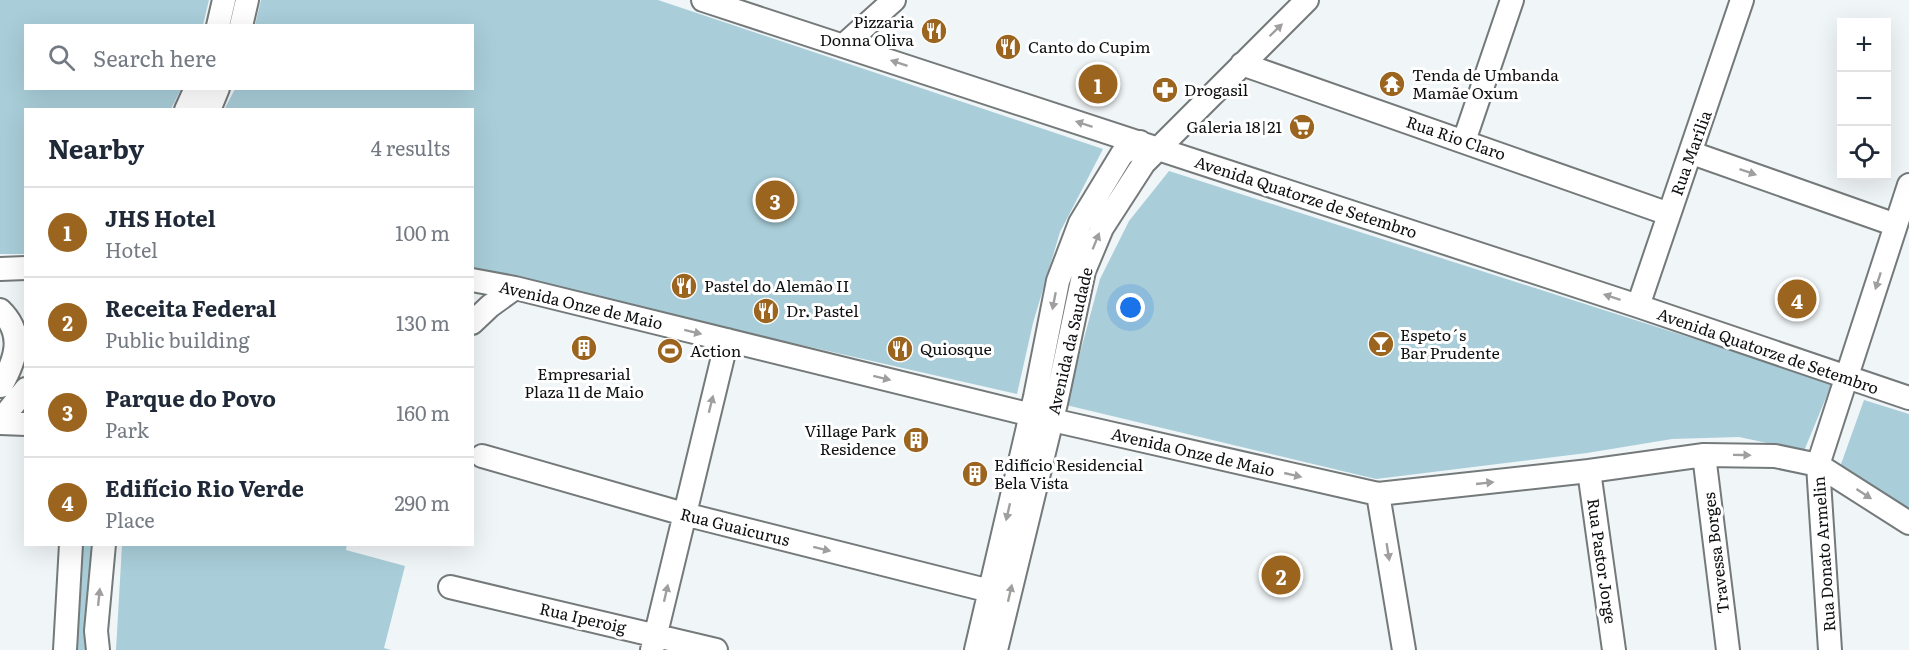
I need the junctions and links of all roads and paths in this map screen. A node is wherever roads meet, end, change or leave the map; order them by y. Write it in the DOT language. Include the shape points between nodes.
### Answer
graph roads {
  1 [pos="224,0"];
  2 [pos="247,0"];
  3 [pos="703,0"];
  4 [pos="894,0"];
  5 [pos="1307,0"];
  6 [pos="1512,0"];
  7 [pos="1742,0"];
  8 [pos="732,4"];
  9 [pos="218,24"];
  10 [pos="241,24"];
  11 [pos="844,45"];
  12 [pos="1242,64"];
  13 [pos="195,90"];
  14 [pos="218,90"];
  15 [pos="187,108"];
  16 [pos="210,108"];
  17 [pos="1464,141"];
  18 [pos="1149,145"];
  19 [pos="1692,153"];
  20 [pos="1909,184"];
  21 [pos="1669,214"];
  22 [pos="1896,225"];
  23 [pos="0,268"];
  24 [pos="24,268"];
  25 [pos="474,280"];
  26 [pos="515,288"];
  27 [pos="1638,306"];
  28 [pos="0,310"];
  29 [pos="474,321"];
  30 [pos="727,340"];
  31 [pos="1846,377"];
  32 [pos="1909,398"];
  33 [pos="11,405"];
  34 [pos="1041,417"];
  35 [pos="24,421"];
  36 [pos="1704,455"];
  37 [pos="482,456"];
  38 [pos="1818,465"];
  39 [pos="1589,471"];
  40 [pos="1378,494"];
  41 [pos="684,514"];
  42 [pos="1909,524"];
  43 [pos="71,546"];
  44 [pos="105,546"];
  45 [pos="450,587"];
  46 [pos="990,591"];
  47 [pos="654,642"];
  48 [pos="65,650"];
  49 [pos="98,650"];
  50 [pos="716,650"];
  51 [pos="976,650"];
  52 [pos="996,650"];
  53 [pos="1404,650"];
  54 [pos="1614,650"];
  55 [pos="1728,650"];
  56 [pos="1830,650"];
  1 -- 9 [label="street"];
  2 -- 10 [label="street"];
  3 -- 8 [label="street, Avenida Quatorze de Setembro"];
  4 -- 11 [label="street"];
  12 -- 5 [label="street, Avenida da Saudade, one-way"];
  6 -- 17 [label="street"];
  7 -- 19 [label="street, Rua Marília"];
  8 -- 11 [label="street, Avenida Quatorze de Setembro"];
  18 -- 11 [label="street, Avenida Quatorze de Setembro, one-way"];
  12 -- 17 [label="street, Rua Rio Claro"];
  12 -- 18 [label="street, Avenida da Saudade"];
  13 -- 15 [label="street"];
  14 -- 16 [label="street"];
  17 -- 21 [label="street, Rua Rio Claro"];
  27 -- 18 [label="street, Avenida Quatorze de Setembro, one-way"];
  18 -- 34 [label="street, Avenida da Saudade" via="1122,154 1080,223 1058,281"];
  19 -- 21 [label="street, Rua Marília"];
  19 -- 22 [label="street, one-way"];
  20 -- 22 [label="street, Rua Donato Armelin"];
  21 -- 27 [label="street, Rua Marília"];
  22 -- 31 [label="street, Rua Donato Armelin, one-way"];
  23 -- 24 [label="street"];
  25 -- 26 [label="street, Avenida Onze de Maio"];
  26 -- 29 [label="street"];
  26 -- 30 [label="street, Avenida Onze de Maio, one-way"];
  27 -- 31 [label="street, Avenida Quatorze de Setembro"];
  28 -- 33 [label="street" via="9,318 16,341"];
  30 -- 34 [label="street, Avenida Onze de Maio, one-way"];
  41 -- 30 [label="street, one-way"];
  31 -- 32 [label="street, Avenida Quatorze de Setembro"];
  31 -- 38 [label="street, Rua Donato Armelin"];
  33 -- 35 [label="street"];
  34 -- 40 [label="street, Avenida Onze de Maio, one-way"];
  34 -- 46 [label="street, Avenida da Saudade, one-way"];
  52 -- 34 [label="street, Avenida da Saudade, one-way"];
  36 -- 38 [label="street, Avenida Onze de Maio, one-way" via="1775,456"];
  36 -- 39 [label="street, Avenida Onze de Maio"];
  36 -- 55 [label="street, Travessa Borges"];
  37 -- 41 [label="street, Rua Guaicurus"];
  38 -- 42 [label="street, Avenida Onze de Maio, one-way"];
  38 -- 56 [label="street, Rua Donato Armelin"];
  40 -- 39 [label="street, Avenida Onze de Maio, one-way"];
  39 -- 54 [label="street, Rua Pastor Jorge"];
  40 -- 53 [label="street, one-way"];
  41 -- 46 [label="street, Rua Guaicurus, one-way"];
  47 -- 41 [label="street, one-way"];
  43 -- 48 [label="street"];
  49 -- 44 [label="street, one-way" via="96,632"];
  45 -- 47 [label="street, Rua Iperoig"];
  46 -- 51 [label="street, Avenida da Saudade"];
  47 -- 50 [label="street, Rua Iperoig"];
}
